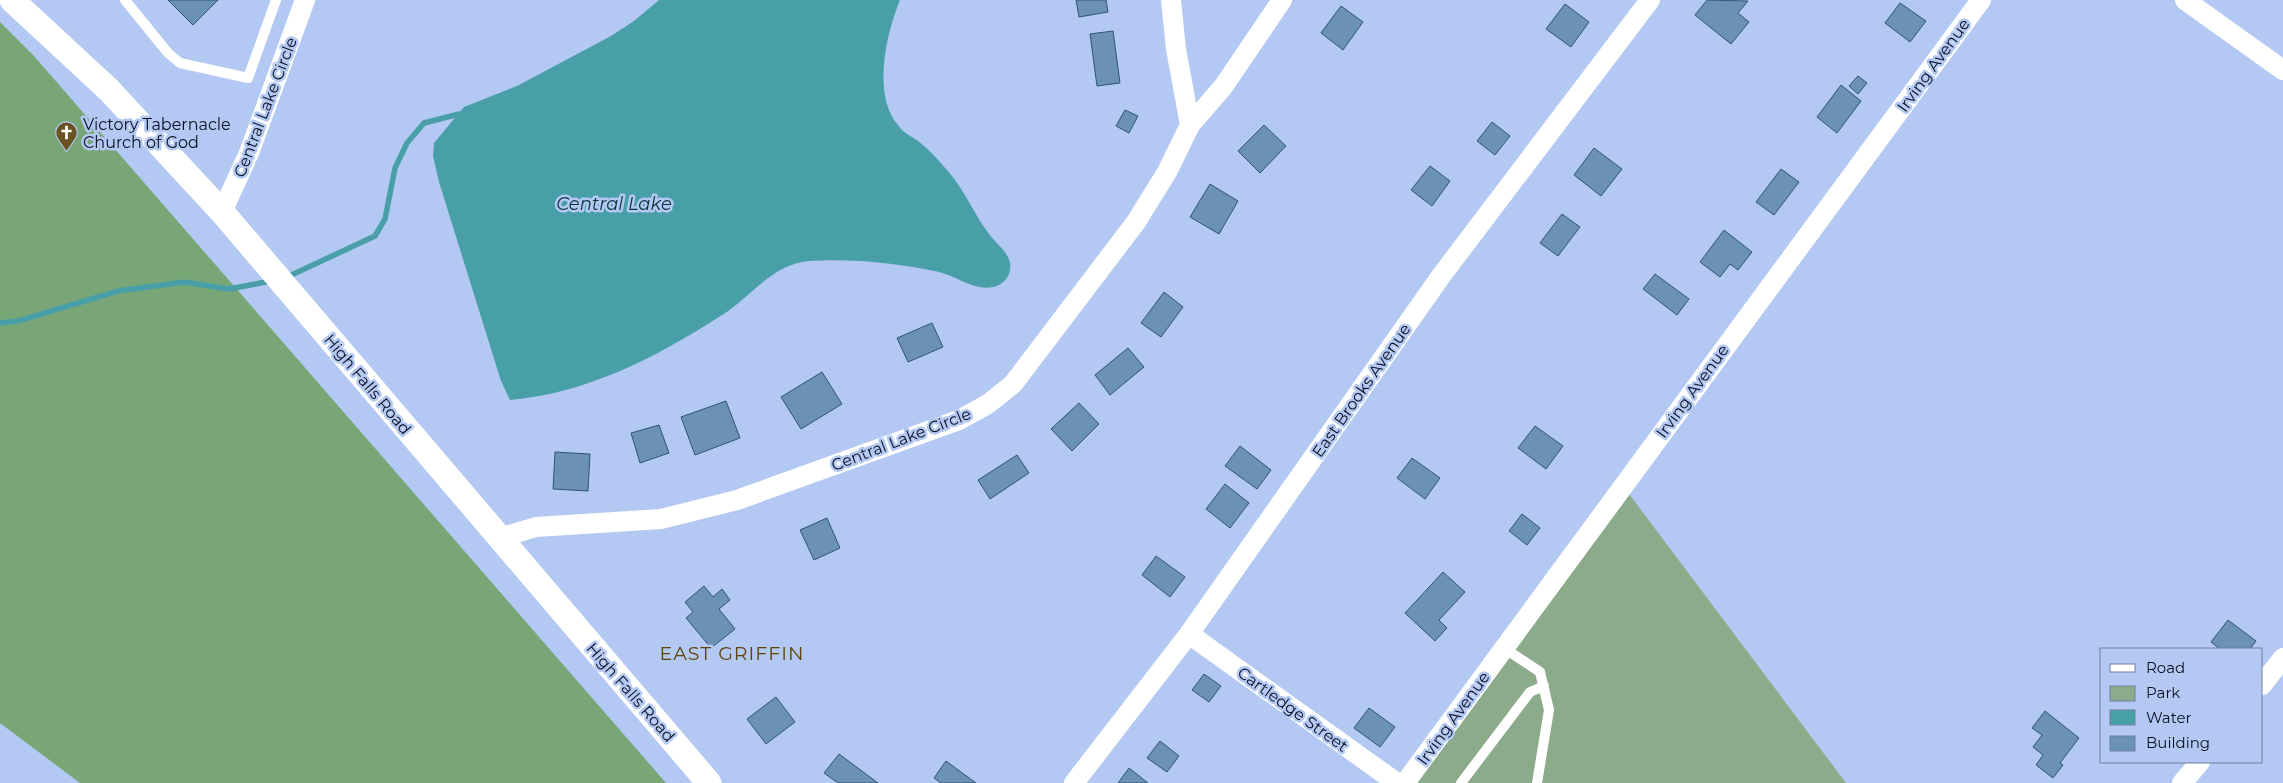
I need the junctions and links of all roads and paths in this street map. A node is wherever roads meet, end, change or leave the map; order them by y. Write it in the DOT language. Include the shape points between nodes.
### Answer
graph roads {
  1 [pos="12,0"];
  2 [pos="125,0"];
  3 [pos="276,0"];
  4 [pos="305,0"];
  5 [pos="1171,0"];
  6 [pos="1282,0"];
  7 [pos="1650,0"];
  8 [pos="1981,0"];
  9 [pos="2185,0"];
  10 [pos="2283,70"];
  11 [pos="1190,125"];
  12 [pos="222,212"];
  13 [pos="499,538"];
  14 [pos="1189,634"];
  15 [pos="1504,648"];
  16 [pos="2283,658"];
  17 [pos="2263,684"];
  18 [pos="1544,686"];
  19 [pos="2199,763"];
  20 [pos="709,783"];
  21 [pos="1074,783"];
  22 [pos="1397,783"];
  23 [pos="1406,783"];
  24 [pos="1461,783"];
  25 [pos="1538,783"];
  26 [pos="2182,783"];
  1 -- 12 [label="street, High Falls Road" via="109,90"];
  2 -- 3 [label="lane" via="180,63 248,78"];
  4 -- 12 [label="street, Central Lake Circle" via="249,153"];
  5 -- 11 [label="street"];
  6 -- 11 [label="street, Central Lake Circle" via="1223,87"];
  7 -- 14 [label="street, East Brooks Avenue" via="1441,276"];
  8 -- 15 [label="street, Irving Avenue"];
  9 -- 10 [label="street"];
  11 -- 13 [label="street, Central Lake Circle" via="1167,172 1136,222 1013,384 988,404 959,420 737,500 661,519 536,527"];
  12 -- 13 [label="street, High Falls Road"];
  13 -- 20 [label="street, High Falls Road"];
  14 -- 21 [label="street, East Brooks Avenue"];
  14 -- 22 [label="street, Cartledge Street"];
  15 -- 18 [label="lane" via="1540,672"];
  15 -- 23 [label="street, Irving Avenue"];
  16 -- 17 [label="street"];
  18 -- 24 [label="lane" via="1530,692"];
  18 -- 25 [label="lane" via="1549,710"];
  19 -- 26 [label="street"];
}
